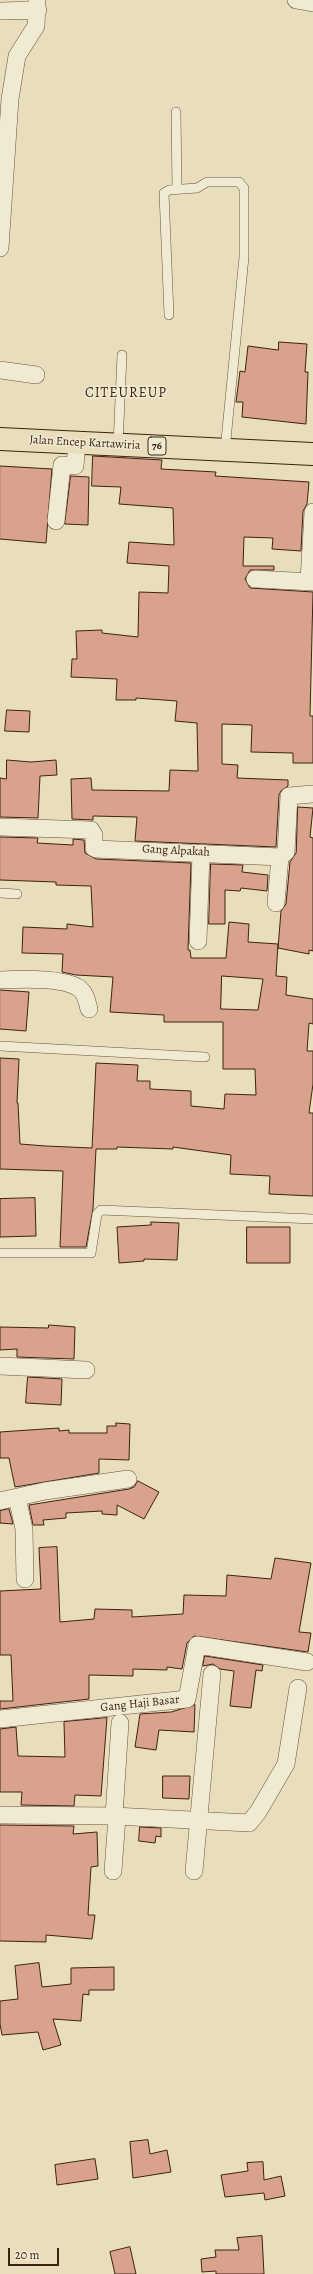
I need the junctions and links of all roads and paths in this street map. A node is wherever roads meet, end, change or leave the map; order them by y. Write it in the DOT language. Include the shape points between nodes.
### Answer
graph roads {
  1 [pos="296,0"];
  2 [pos="313,3"];
  3 [pos="38,5"];
  4 [pos="0,12"];
  5 [pos="176,112"];
  6 [pos="177,189"];
  7 [pos="0,248"];
  8 [pos="169,315"];
  9 [pos="122,355"];
  10 [pos="0,370"];
  11 [pos="36,375"];
  12 [pos="0,439"];
  13 [pos="77,443"];
  14 [pos="118,445"];
  15 [pos="225,450"];
  16 [pos="313,454"];
  17 [pos="313,512"];
  18 [pos="56,521"];
  19 [pos="255,579"];
  20 [pos="311,581"];
  21 [pos="313,794"];
  22 [pos="0,827"];
  23 [pos="201,853"];
  24 [pos="280,857"];
  25 [pos="0,893"];
  26 [pos="17,894"];
  27 [pos="276,903"];
  28 [pos="198,941"];
  29 [pos="0,980"];
  30 [pos="89,1009"];
  31 [pos="0,1046"];
  32 [pos="205,1057"];
  33 [pos="313,1219"];
  34 [pos="0,1252"];
  35 [pos="0,1366"];
  36 [pos="86,1370"];
  37 [pos="128,1479"];
  38 [pos="17,1497"];
  39 [pos="0,1501"];
  40 [pos="25,1579"];
  41 [pos="307,1662"];
  42 [pos="212,1674"];
  43 [pos="298,1688"];
  44 [pos="0,1719"];
  45 [pos="120,1723"];
  46 [pos="0,1815"];
  47 [pos="115,1817"];
  48 [pos="198,1822"];
  49 [pos="113,1871"];
  50 [pos="194,1871"];
  1 -- 2 [label="street"];
  3 -- 4 [label="street"];
  3 -- 7 [label="street" via="36,26 17,56 10,99"];
  5 -- 6 [label="lane"];
  6 -- 8 [label="lane" via="164,193"];
  6 -- 15 [label="lane" via="197,188 212,181 239,182 244,188 244,257"];
  9 -- 14 [label="lane"];
  10 -- 11 [label="street"];
  12 -- 13 [label="main road, Jalan Encep Kartawiria / 76"];
  13 -- 14 [label="main road, Jalan Encep Kartawiria / 76"];
  13 -- 18 [label="street" via="75,466 62,466"];
  14 -- 15 [label="main road, Jalan Encep Kartawiria / 76"];
  15 -- 16 [label="main road, Jalan Encep Kartawiria / 76"];
  17 -- 20 [label="street"];
  19 -- 20 [label="street"];
  21 -- 24 [label="street" via="289,796 286,852"];
  22 -- 23 [label="street, Gang Alpakah" via="91,830 95,848"];
  23 -- 24 [label="street, Gang Alpakah"];
  23 -- 28 [label="street"];
  24 -- 27 [label="street"];
  25 -- 26 [label="lane"];
  29 -- 30 [label="street" via="35,978 79,988 85,995"];
  31 -- 32 [label="lane"];
  33 -- 34 [label="lane" via="101,1210 97,1214 91,1253"];
  35 -- 36 [label="street"];
  37 -- 38 [label="street"];
  38 -- 39 [label="street"];
  38 -- 40 [label="street" via="24,1529"];
  41 -- 44 [label="street, Gang Haji Basar" via="197,1645 187,1699"];
  42 -- 48 [label="street"];
  43 -- 48 [label="street" via="286,1764 252,1820 246,1823"];
  45 -- 47 [label="street"];
  46 -- 47 [label="street"];
  47 -- 48 [label="street"];
  47 -- 49 [label="street"];
  48 -- 50 [label="street"];
}
